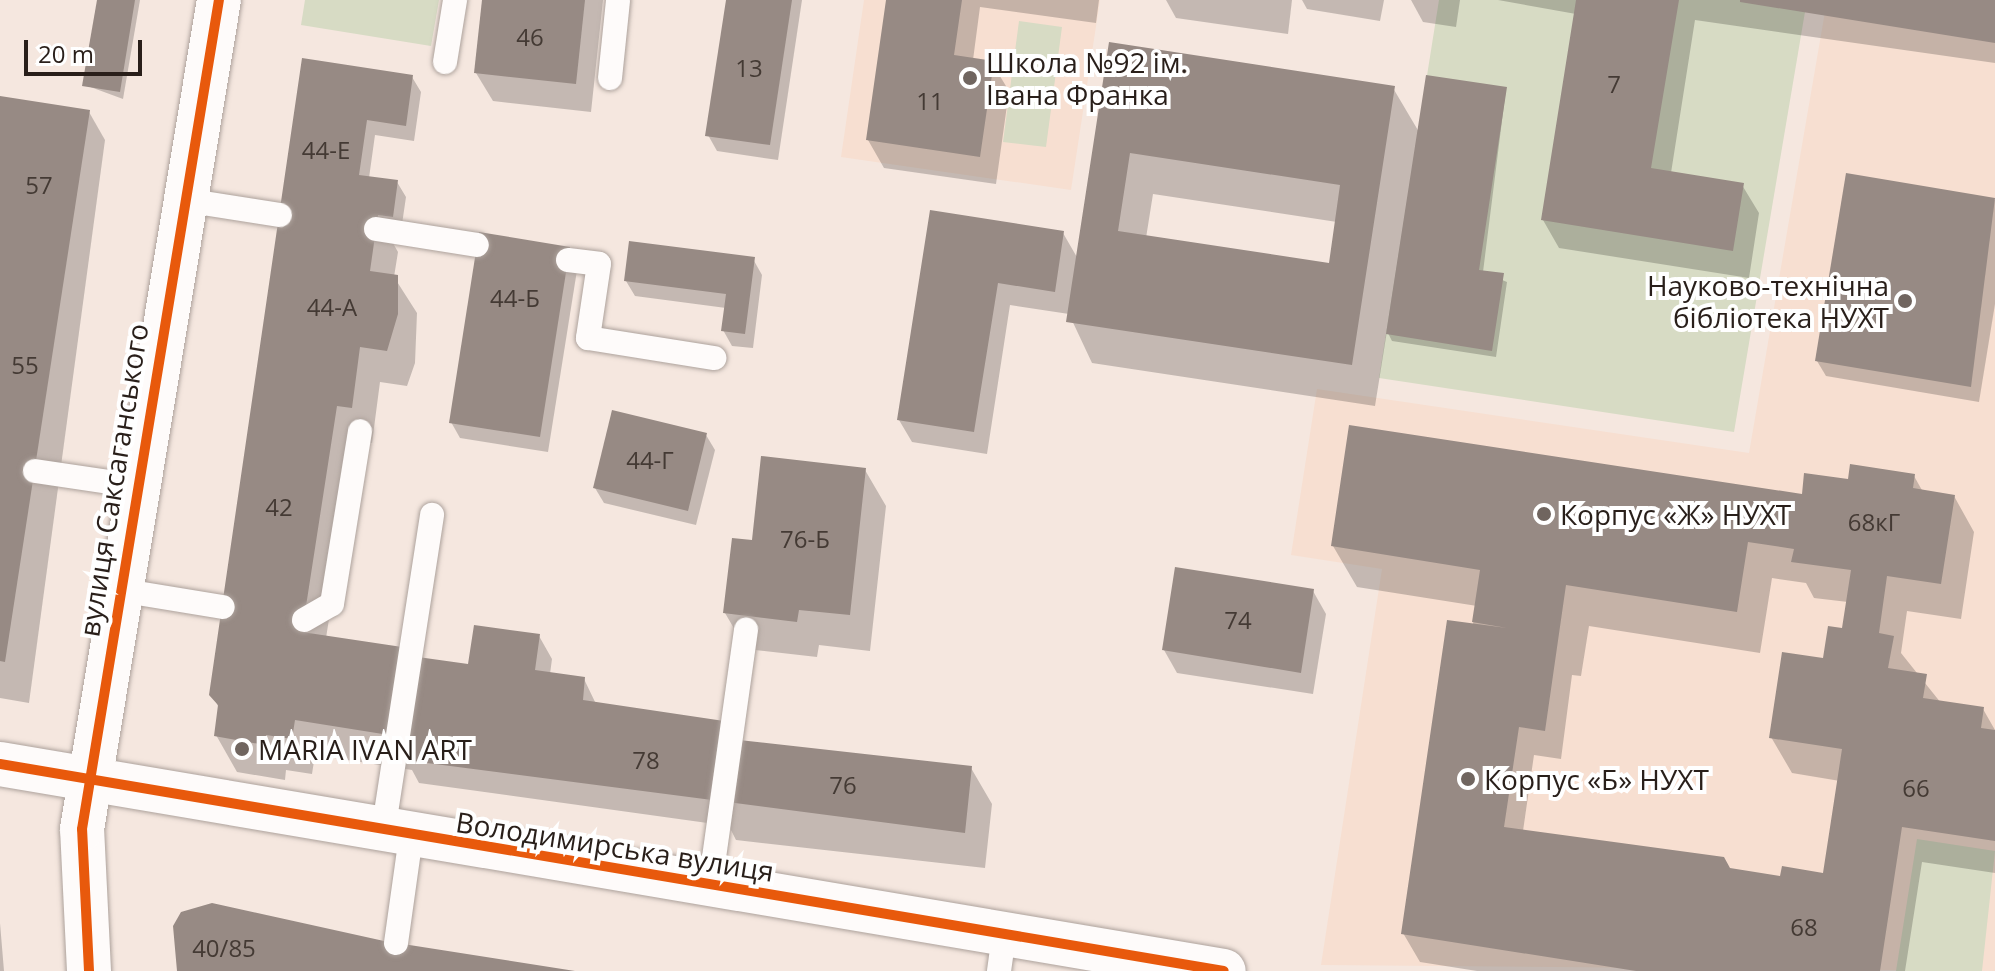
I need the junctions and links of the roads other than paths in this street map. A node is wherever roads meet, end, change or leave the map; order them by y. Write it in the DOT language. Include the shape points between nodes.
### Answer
graph roads {
  1 [pos="219,0"];
  2 [pos="455,0"];
  3 [pos="618,0"];
  4 [pos="445,62"];
  5 [pos="610,78"];
  6 [pos="184,200"];
  7 [pos="280,215"];
  8 [pos="376,229"];
  9 [pos="477,245"];
  10 [pos="568,260"];
  11 [pos="714,358"];
  12 [pos="360,431"];
  13 [pos="35,471"];
  14 [pos="137,486"];
  15 [pos="432,515"];
  16 [pos="119,590"];
  17 [pos="223,607"];
  18 [pos="304,620"];
  19 [pos="746,630"];
  20 [pos="0,764"];
  21 [pos="89,783"];
  22 [pos="397,834"];
  23 [pos="710,886"];
  24 [pos="396,943"];
  25 [pos="1002,953"];
  26 [pos="89,971"];
  27 [pos="1224,971"];
  1 -- 6 [label="street, вулиця Саксаганського"];
  2 -- 4 [label="lane"];
  3 -- 5 [label="lane"];
  6 -- 7 [label="lane"];
  6 -- 14 [label="street, вулиця Саксаганського"];
  8 -- 9 [label="lane"];
  10 -- 11 [label="lane" via="599,264 588,338"];
  12 -- 18 [label="lane" via="332,604"];
  13 -- 14 [label="lane"];
  14 -- 16 [label="street, вулиця Саксаганського"];
  15 -- 22 [label="lane"];
  16 -- 17 [label="lane"];
  16 -- 21 [label="street, вулиця Саксаганського"];
  19 -- 23 [label="lane"];
  20 -- 21 [label="street, Володимирська вулиця"];
  21 -- 22 [label="street, Володимирська вулиця"];
  21 -- 26 [label="street, вулиця Саксаганського" via="82,829"];
  22 -- 23 [label="street, Володимирська вулиця"];
  22 -- 24 [label="lane"];
  23 -- 25 [label="street, Володимирська вулиця"];
  25 -- 27 [label="street, Володимирська вулиця"];
}
